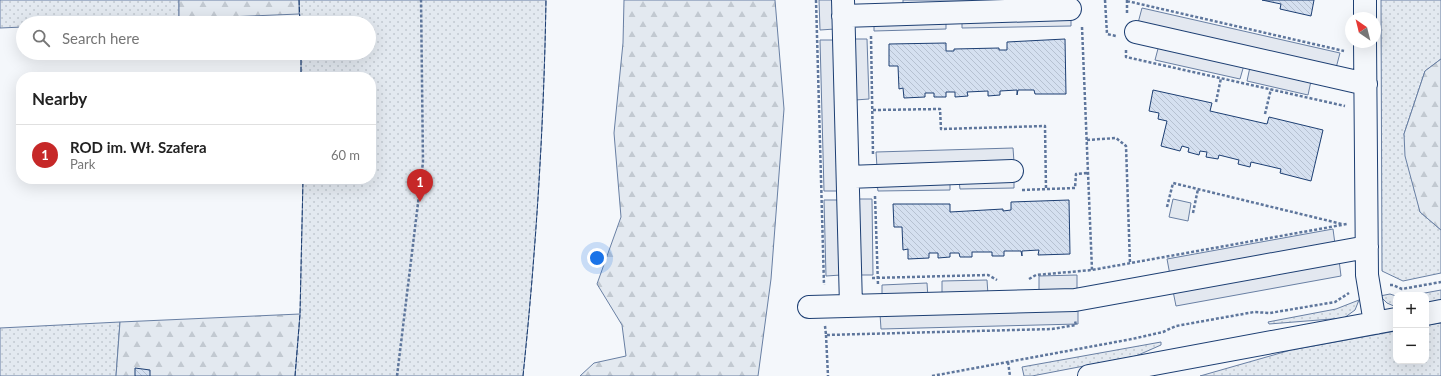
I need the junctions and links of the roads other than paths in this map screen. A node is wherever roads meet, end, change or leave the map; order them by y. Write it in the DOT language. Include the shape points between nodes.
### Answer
graph roads {
  1 [pos="1365,0"];
  2 [pos="843,8"];
  3 [pos="1365,12"];
  4 [pos="1076,15"];
  5 [pos="1136,32"];
  6 [pos="1365,48"];
  7 [pos="1366,84"];
  8 [pos="848,177"];
  9 [pos="1015,180"];
  10 [pos="1367,247"];
  11 [pos="851,306"];
  12 [pos="817,307"];
  13 [pos="1441,312"];
  14 [pos="1429,314"];
  15 [pos="1393,320"];
  16 [pos="1375,323"];
  17 [pos="1089,376"];
  1 -- 3 [label="street"];
  2 -- 4 [label="street" via="870,15"];
  2 -- 8 [label="street"];
  5 -- 7 [label="street"];
  6 -- 7 [label="street"];
  7 -- 10 [label="street"];
  8 -- 9 [label="street"];
  8 -- 11 [label="street"];
  10 -- 11 [label="street" via="1075,300"];
  10 -- 16 [label="street" via="1367,275"];
  11 -- 12 [label="street"];
  13 -- 14 [label="street"];
  15 -- 16 [label="street"];
  16 -- 17 [label="street"];
}
